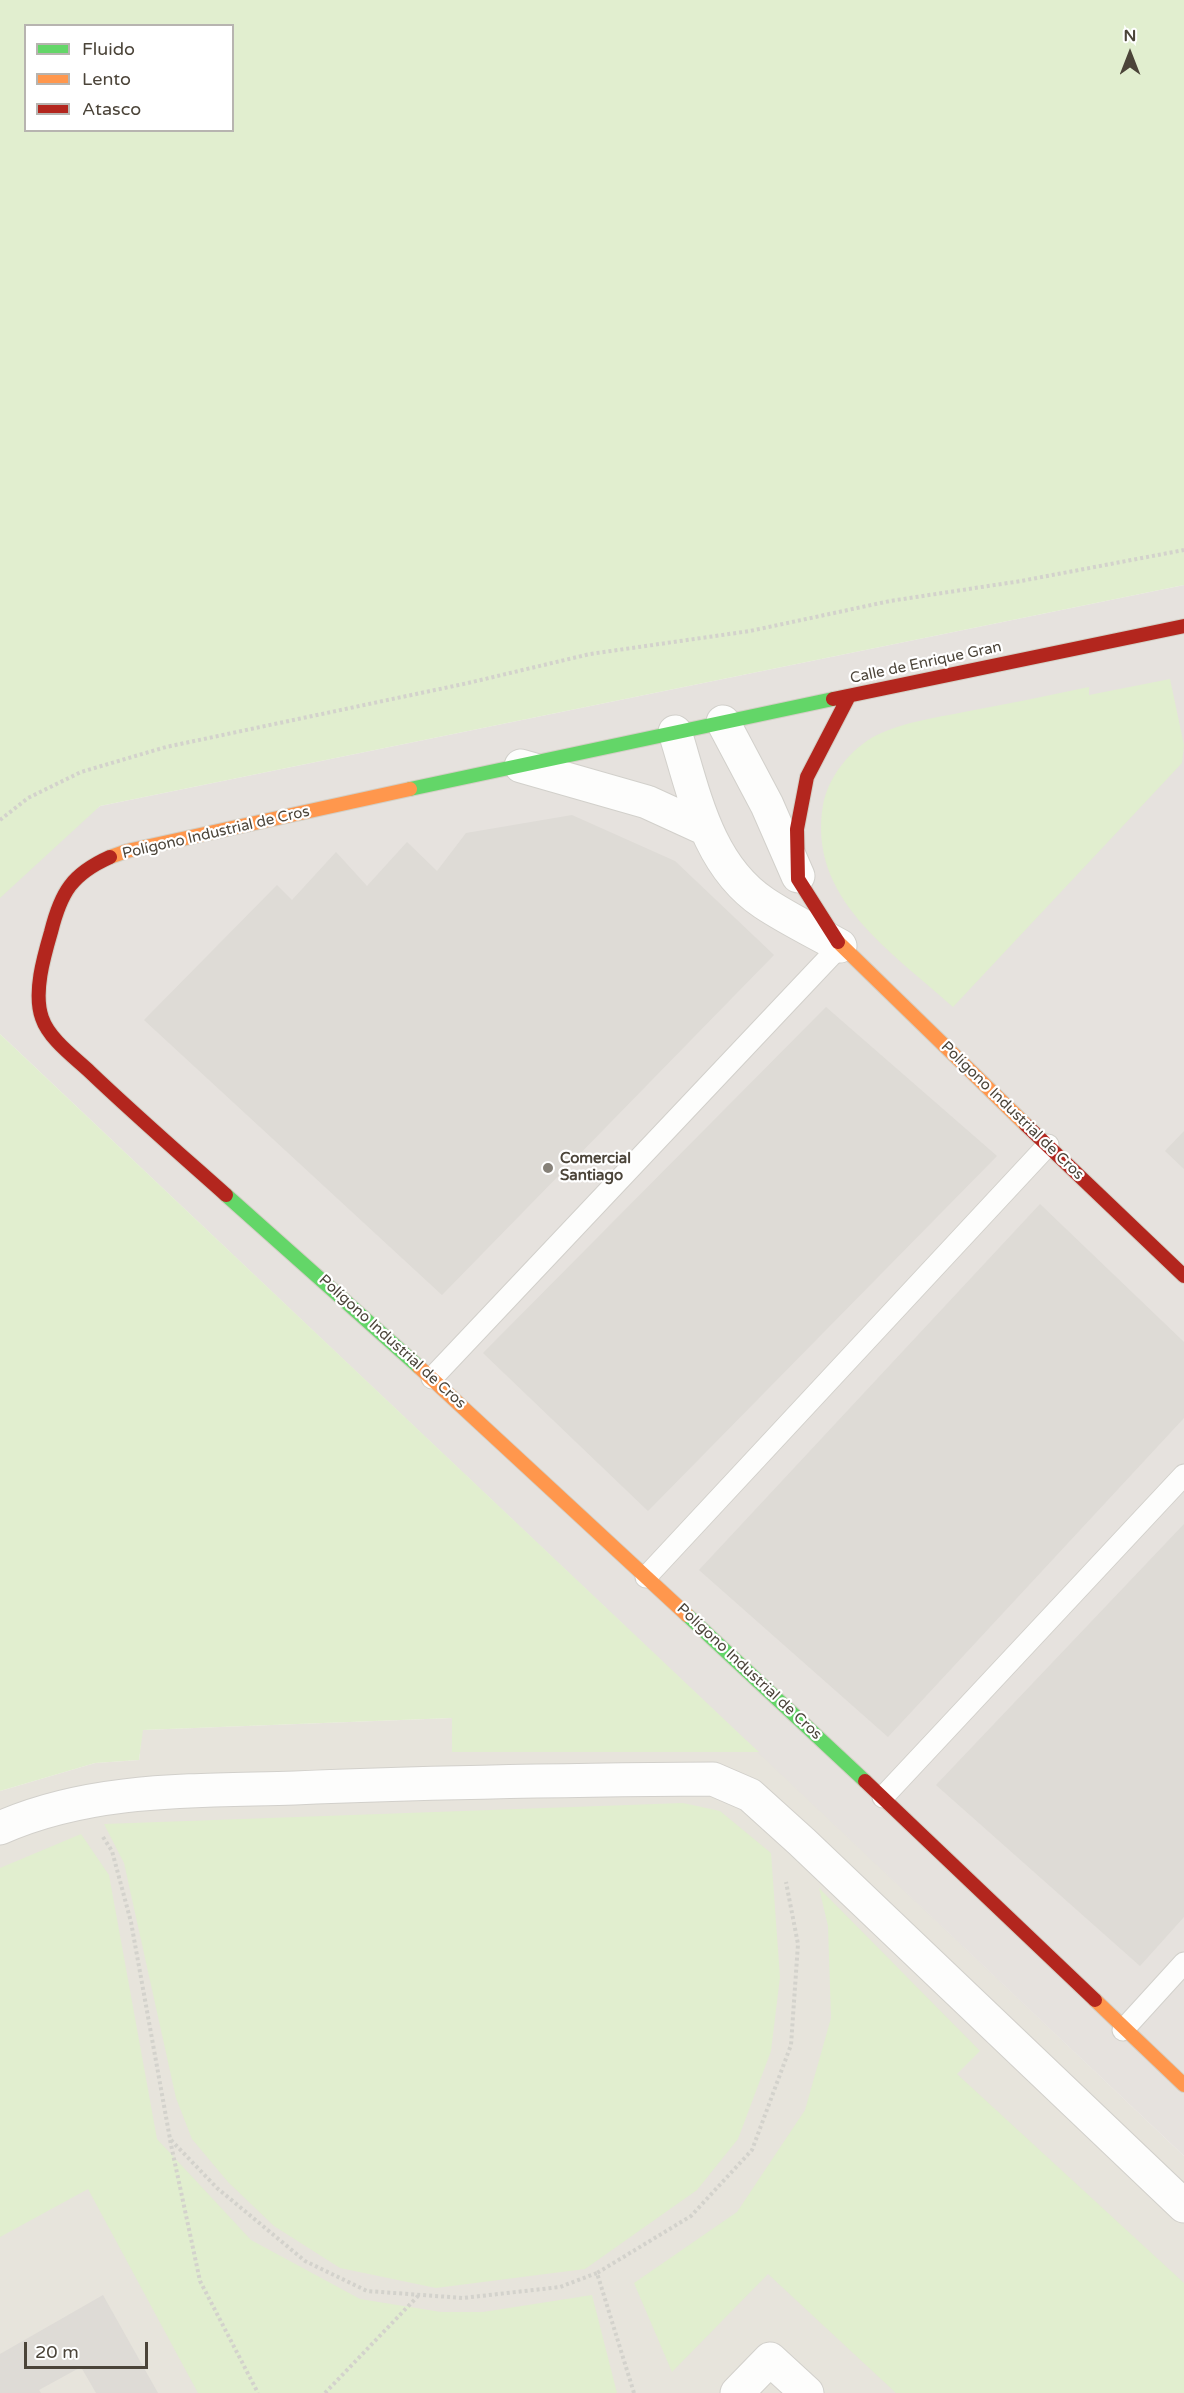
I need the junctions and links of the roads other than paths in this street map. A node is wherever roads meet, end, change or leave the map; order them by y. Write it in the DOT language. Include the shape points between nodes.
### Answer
graph roads {
  1 [pos="1184,626"];
  2 [pos="849,696"];
  3 [pos="723,722"];
  4 [pos="675,732"];
  5 [pos="521,766"];
  6 [pos="705,829"];
  7 [pos="798,876"];
  8 [pos="840,946"];
  9 [pos="1048,1145"];
  10 [pos="1184,1276"];
  11 [pos="432,1378"];
  12 [pos="1184,1475"];
  13 [pos="646,1577"];
  14 [pos="883,1797"];
  15 [pos="0,1828"];
  16 [pos="1184,1963"];
  17 [pos="1123,2030"];
  18 [pos="1184,2085"];
  19 [pos="1184,2206"];
  20 [pos="737,2393"];
  21 [pos="807,2393"];
  1 -- 2 [label="street, Calle de Enrique Gran"];
  2 -- 3 [label="street, Calle de Enrique Gran"];
  2 -- 7 [label="street, Polígono Industrial de Cros" via="807,777 797,829"];
  3 -- 4 [label="street, Calle de Enrique Gran"];
  3 -- 7 [label="street, Polígono Industrial de Cros" via="767,805"];
  4 -- 5 [label="street, Polígono Industrial de Cros"];
  4 -- 6 [label="street, Polígono Industrial de Cros"];
  5 -- 6 [label="street, Polígono Industrial de Cros" via="647,802"];
  5 -- 11 [label="street, Polígono Industrial de Cros" via="127,851 98,862 64,892 44,964 41,1017 63,1044 106,1088"];
  6 -- 8 [label="street, Polígono Industrial de Cros" via="729,871 763,903"];
  7 -- 8 [label="street, Polígono Industrial de Cros"];
  8 -- 9 [label="street, Polígono Industrial de Cros"];
  8 -- 11 [label="lane"];
  9 -- 10 [label="street, Polígono Industrial de Cros"];
  9 -- 13 [label="lane"];
  11 -- 13 [label="street, Polígono Industrial de Cros"];
  12 -- 14 [label="lane"];
  13 -- 14 [label="street, Polígono Industrial de Cros"];
  14 -- 17 [label="street, Polígono Industrial de Cros"];
  15 -- 19 [label="street" via="80,1801 168,1792 452,1781 713,1779 750,1795 802,1842"];
  16 -- 17 [label="lane"];
  17 -- 18 [label="street, Polígono Industrial de Cros"];
  20 -- 21 [label="street" via="770,2359"];
}
